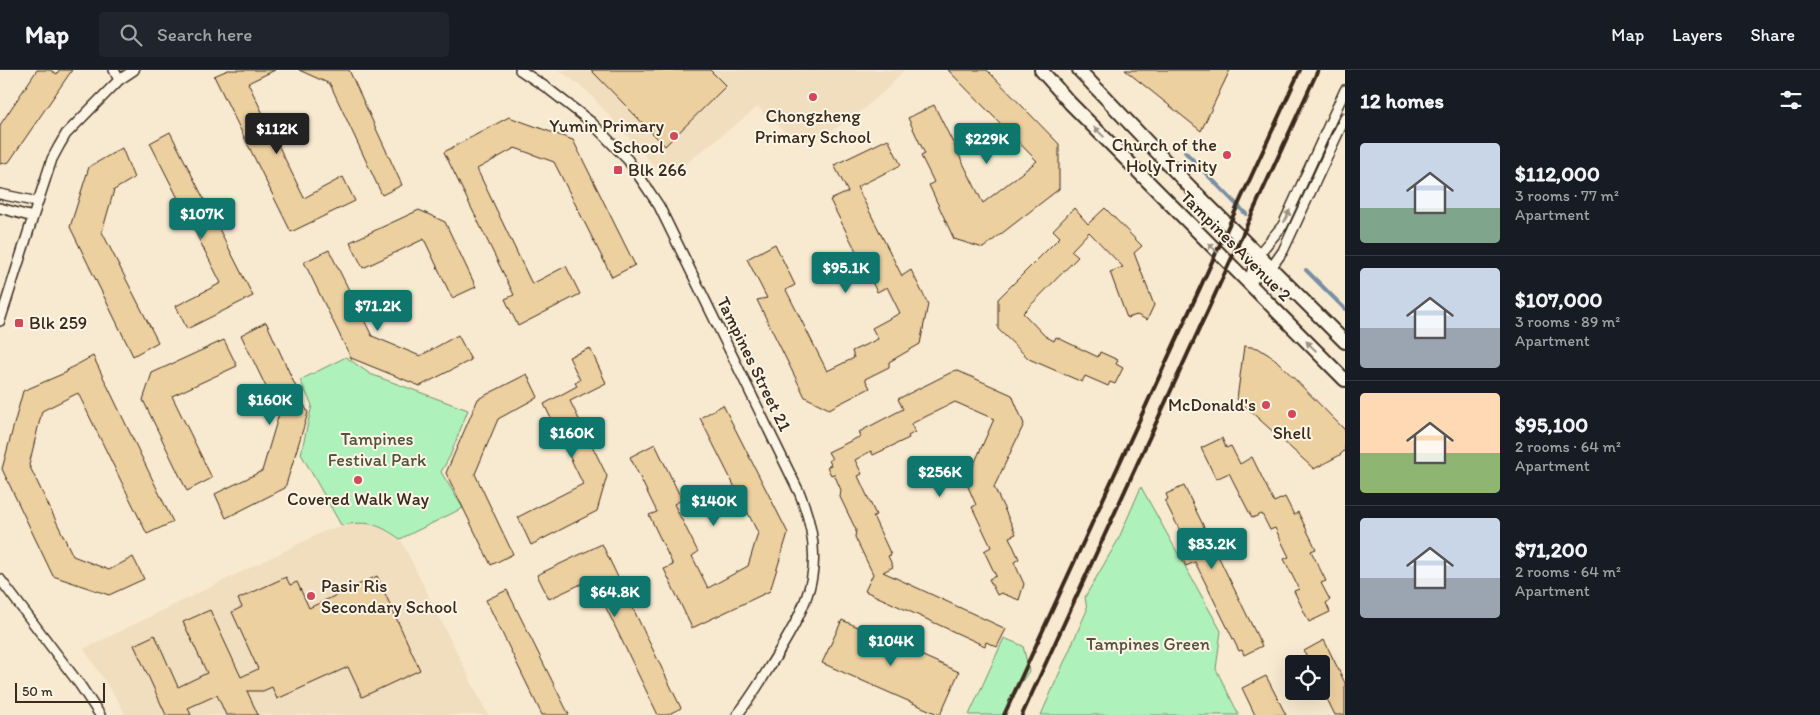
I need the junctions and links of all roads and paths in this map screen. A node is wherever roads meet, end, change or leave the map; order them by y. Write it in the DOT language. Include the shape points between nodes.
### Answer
graph roads {
  1 [pos="114,70"];
  2 [pos="134,70"];
  3 [pos="520,70"];
  4 [pos="1042,70"];
  5 [pos="1079,70"];
  6 [pos="119,80"];
  7 [pos="1345,90"];
  8 [pos="1345,118"];
  9 [pos="0,194"];
  10 [pos="38,202"];
  11 [pos="0,208"];
  12 [pos="33,216"];
  13 [pos="1258,255"];
  14 [pos="1271,268"];
  15 [pos="1248,282"];
  16 [pos="0,321"];
  17 [pos="1345,342"];
  18 [pos="1345,380"];
  19 [pos="0,579"];
  20 [pos="100,715"];
  21 [pos="737,715"];
  1 -- 6 [label="street"];
  2 -- 6 [label="street"];
  3 -- 21 [label="street, Tampines Street 21" via="597,128 628,160 659,206 809,515 815,551 808,596 794,629"];
  15 -- 4 [label="main road, Tampines Avenue 2, one-way" via="1070,104"];
  5 -- 13 [label="main road, Tampines Avenue 2"];
  6 -- 10 [label="street" via="66,134 52,160"];
  13 -- 7 [label="street, one-way" via="1283,225"];
  8 -- 14 [label="street" via="1292,233"];
  9 -- 10 [label="street"];
  10 -- 12 [label="street"];
  11 -- 12 [label="street"];
  12 -- 16 [label="street"];
  13 -- 14 [label="main road, Tampines Avenue 2"];
  13 -- 15 [label="street"];
  14 -- 15 [label="street"];
  14 -- 17 [label="main road, Tampines Avenue 2"];
  18 -- 15 [label="main road, Tampines Avenue 2, one-way"];
  19 -- 20 [label="street"];
}
